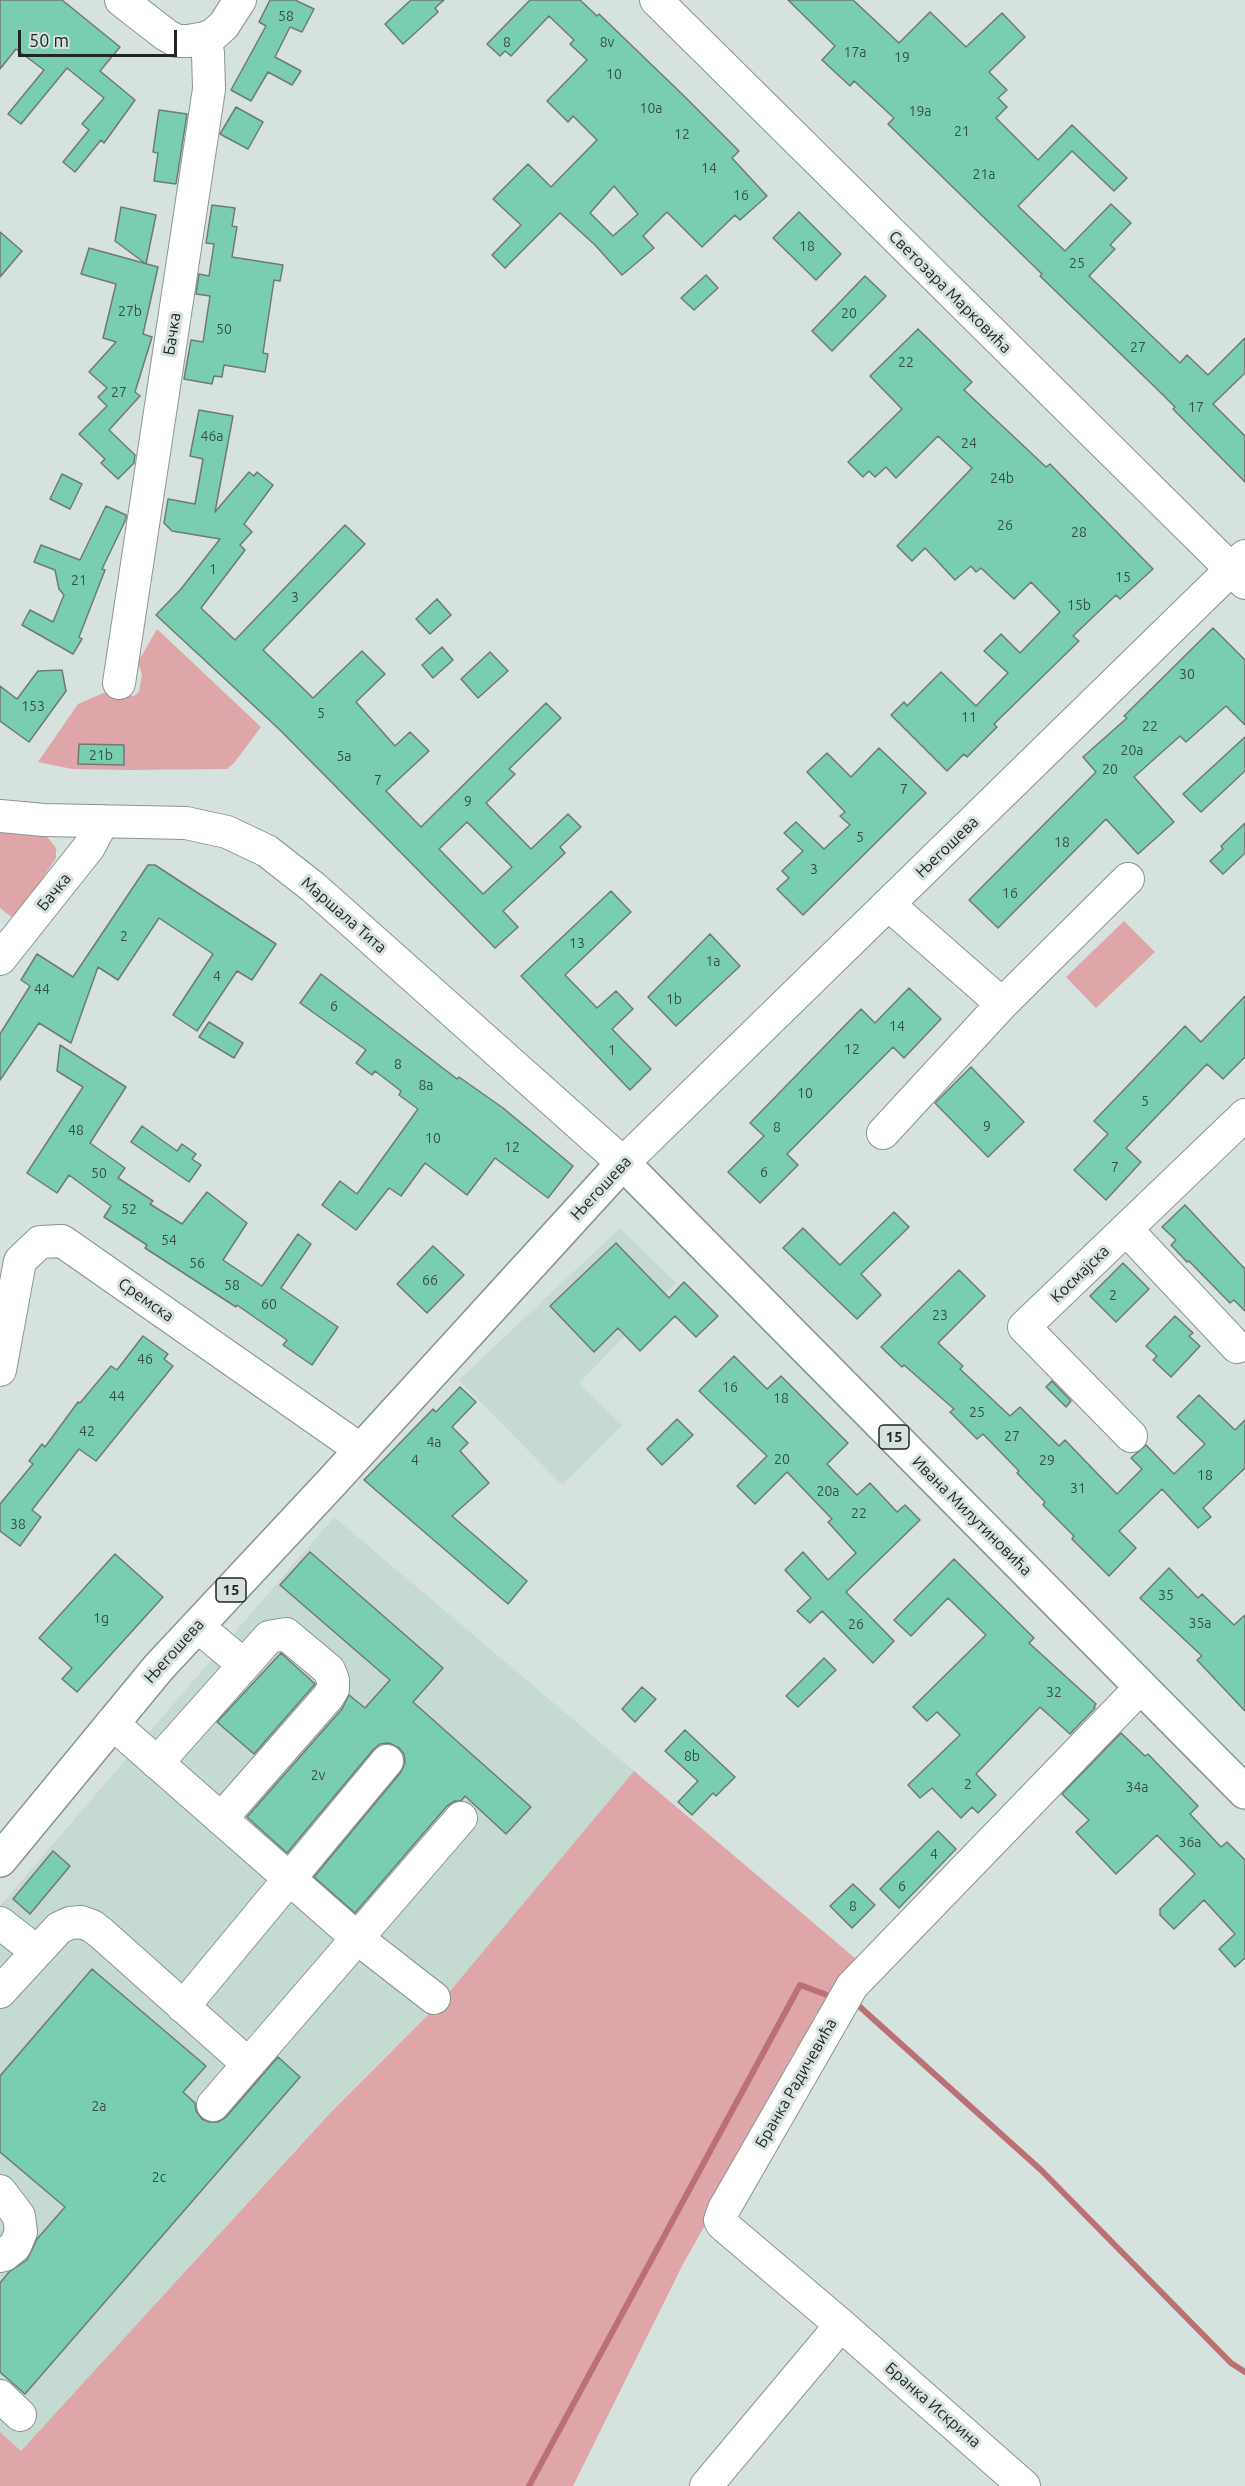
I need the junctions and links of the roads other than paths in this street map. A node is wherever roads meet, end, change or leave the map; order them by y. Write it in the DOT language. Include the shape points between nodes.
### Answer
graph roads {
  1 [pos="122,0"];
  2 [pos="240,0"];
  3 [pos="656,0"];
  4 [pos="205,38"];
  5 [pos="1241,570"];
  6 [pos="118,683"];
  7 [pos="0,816"];
  8 [pos="103,821"];
  9 [pos="1128,879"];
  10 [pos="888,904"];
  11 [pos="0,959"];
  12 [pos="1002,1004"];
  13 [pos="1245,1115"];
  14 [pos="883,1133"];
  15 [pos="623,1163"];
  16 [pos="1126,1229"];
  17 [pos="1237,1347"];
  18 [pos="0,1370"];
  19 [pos="1131,1436"];
  20 [pos="361,1450"];
  21 [pos="197,1626"];
  22 [pos="244,1665"];
  23 [pos="1142,1687"];
  24 [pos="112,1723"];
  25 [pos="387,1761"];
  26 [pos="157,1763"];
  27 [pos="1245,1792"];
  28 [pos="461,1818"];
  29 [pos="221,1819"];
  30 [pos="0,1860"];
  31 [pos="289,1879"];
  32 [pos="0,1923"];
  33 [pos="357,1938"];
  34 [pos="36,1950"];
  35 [pos="0,1992"];
  36 [pos="434,1998"];
  37 [pos="183,2007"];
  38 [pos="248,2064"];
  39 [pos="213,2105"];
  40 [pos="0,2191"];
  41 [pos="1,2257"];
  42 [pos="841,2325"];
  43 [pos="706,2486"];
  44 [pos="1024,2486"];
  1 -- 4 [label="street" via="177,41"];
  2 -- 4 [label="street" via="224,25"];
  3 -- 5 [label="street, Светозара Марковића"];
  4 -- 6 [label="street, Бачка" via="209,89"];
  5 -- 10 [label="street, Његошева"];
  7 -- 8 [label="street, Маршала Тита"];
  8 -- 11 [label="street, Бачка" via="89,847"];
  8 -- 15 [label="street, Маршала Тита" via="210,827 267,851 314,887"];
  9 -- 12 [label="street"];
  10 -- 12 [label="street"];
  10 -- 15 [label="street, Његошева"];
  12 -- 14 [label="street"];
  13 -- 16 [label="street, Космајска"];
  15 -- 20 [label="main road, Његошева / 15"];
  15 -- 23 [label="main road, Ивана Милутиновића / 15"];
  16 -- 17 [label="street"];
  16 -- 19 [label="street, Космајска" via="1024,1327"];
  18 -- 20 [label="street, Сремска" via="20,1262 40,1242 62,1241"];
  20 -- 21 [label="main road, Његошева / 15"];
  21 -- 22 [label="street"];
  21 -- 24 [label="main road, Његошева / 15"];
  22 -- 26 [label="street"];
  22 -- 29 [label="street" via="269,1637 286,1634 328,1670 333,1689"];
  23 -- 27 [label="main road, Ивана Милутиновића / 15"];
  23 -- 42 [label="street, Бранка Радичевића" via="852,1986 720,2220"];
  24 -- 26 [label="street"];
  24 -- 30 [label="main road, Његошева / 15"];
  25 -- 31 [label="street"];
  26 -- 29 [label="street"];
  28 -- 33 [label="street"];
  29 -- 31 [label="street"];
  31 -- 33 [label="street"];
  31 -- 37 [label="street"];
  32 -- 34 [label="street"];
  33 -- 36 [label="street"];
  33 -- 38 [label="street"];
  34 -- 35 [label="street"];
  34 -- 37 [label="street" via="70,1923 92,1926"];
  37 -- 38 [label="street"];
  38 -- 39 [label="street"];
  40 -- 41 [label="street" via="19,2216 21,2232 15,2246"];
  42 -- 43 [label="street"];
  42 -- 44 [label="street, Бранка Искрина"];
}
